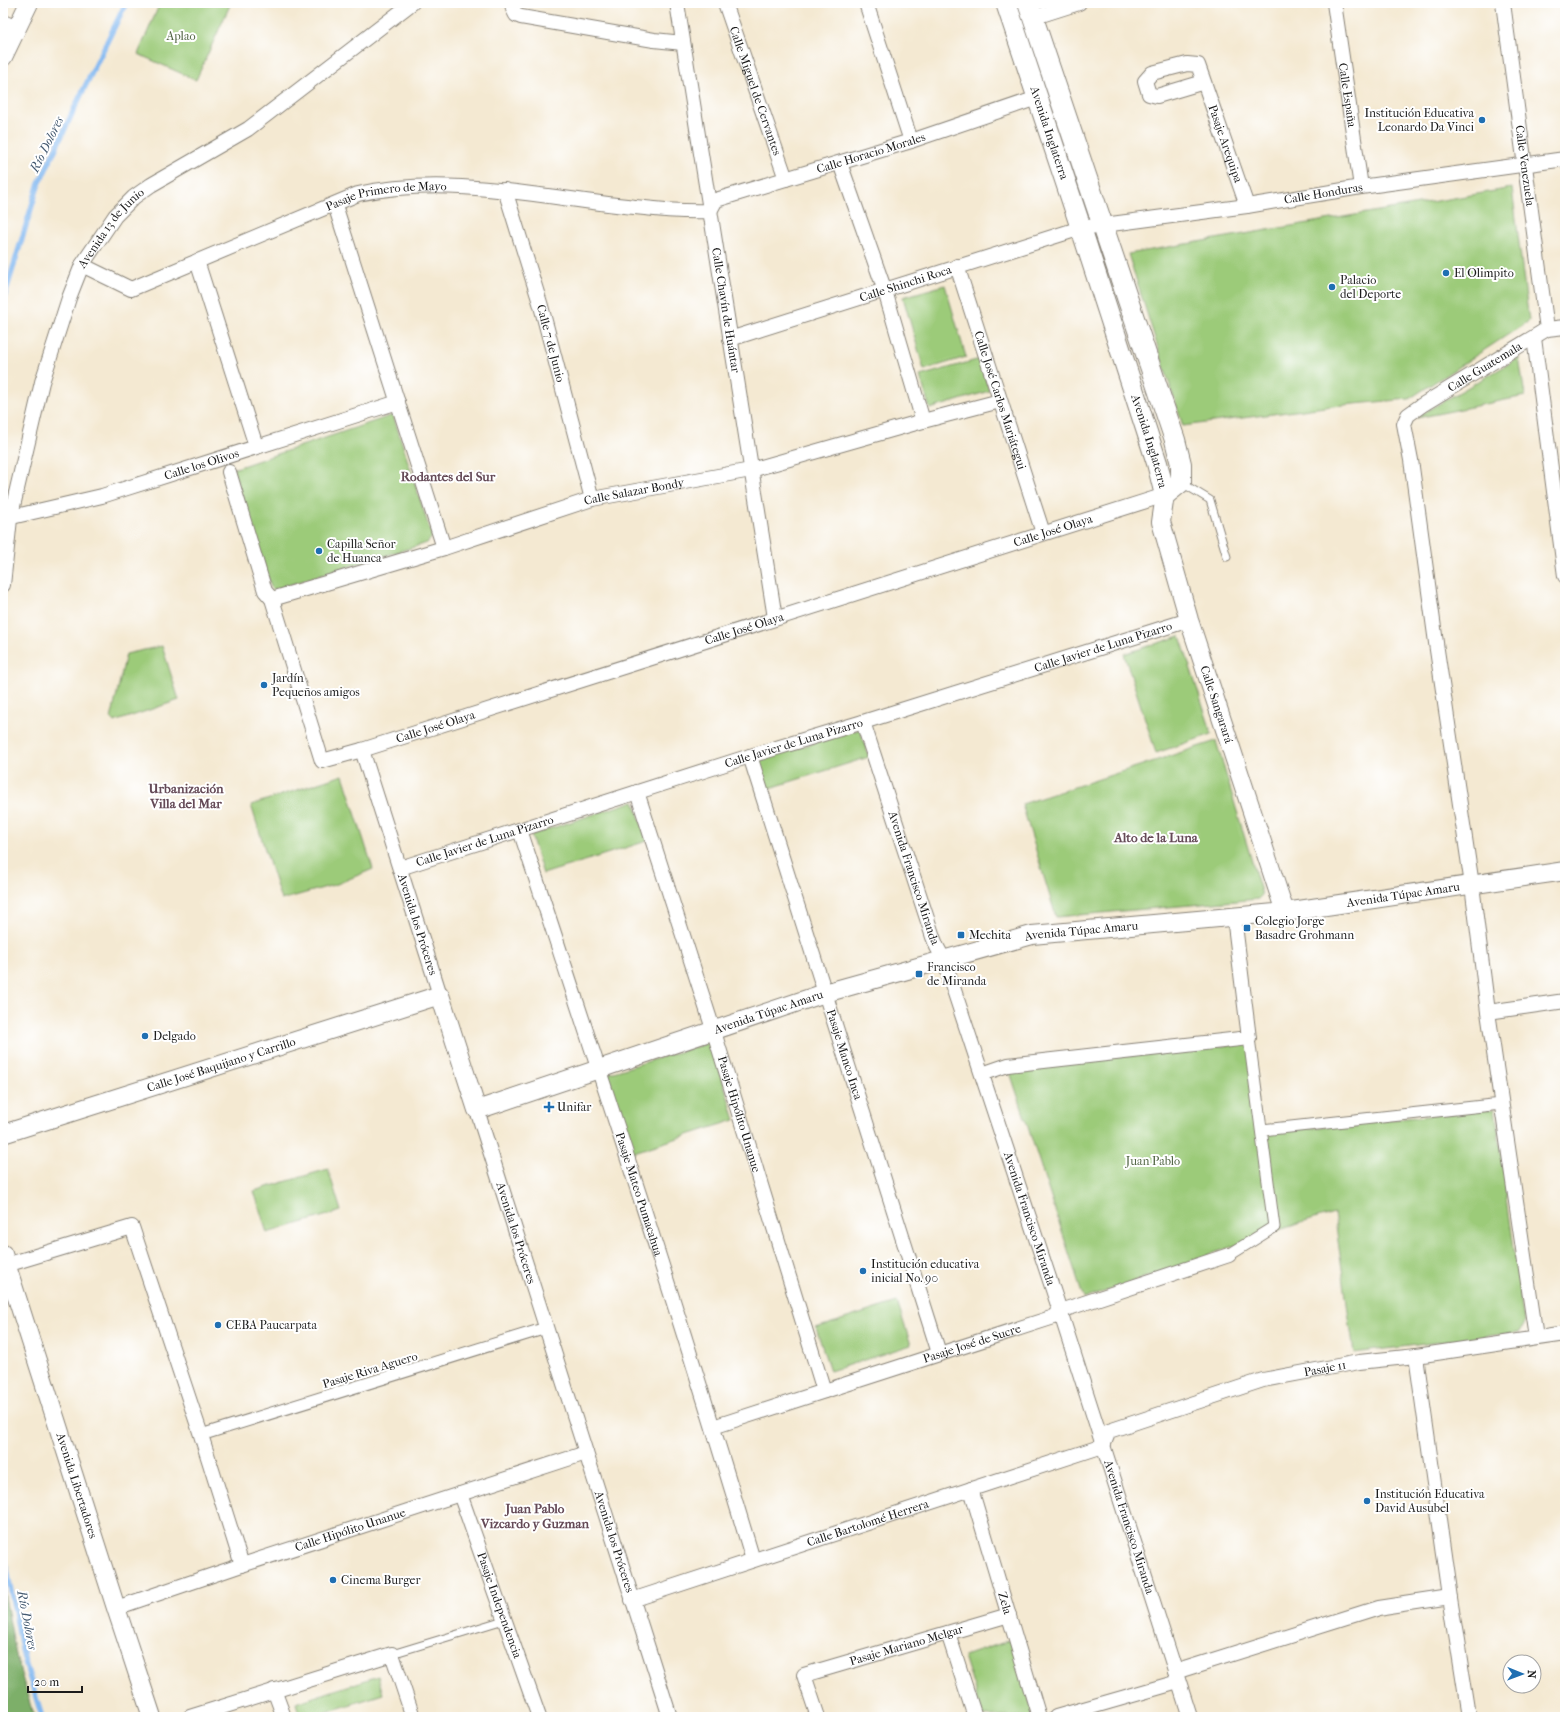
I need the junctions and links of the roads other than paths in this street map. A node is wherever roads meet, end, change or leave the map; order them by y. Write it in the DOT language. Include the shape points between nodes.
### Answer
graph roads {
  1 [pos="29,3"];
  2 [pos="412,3"];
  3 [pos="512,3"];
  4 [pos="676,3"];
  5 [pos="725,3"];
  6 [pos="866,3"];
  7 [pos="1006,3"];
  8 [pos="1079,3"];
  9 [pos="1334,3"];
  10 [pos="1503,3"];
  11 [pos="1030,11"];
  12 [pos="10,25"];
  13 [pos="683,42"];
  14 [pos="3,57"];
  15 [pos="1204,82"];
  16 [pos="1037,98"];
  17 [pos="911,141"];
  18 [pos="1565,159"];
  19 [pos="840,163"];
  20 [pos="1526,165"];
  21 [pos="786,179"];
  22 [pos="1361,187"];
  23 [pos="506,190"];
  24 [pos="335,205"];
  25 [pos="1247,206"];
  26 [pos="710,211"];
  27 [pos="1103,226"];
  28 [pos="1082,228"];
  29 [pos="197,261"];
  30 [pos="82,265"];
  31 [pos="957,266"];
  32 [pos="886,291"];
  33 [pos="1565,327"];
  34 [pos="1548,329"];
  35 [pos="1534,338"];
  36 [pos="730,339"];
  37 [pos="1000,401"];
  38 [pos="398,402"];
  39 [pos="923,421"];
  40 [pos="256,446"];
  41 [pos="752,470"];
  42 [pos="229,472"];
  43 [pos="1180,482"];
  44 [pos="1165,495"];
  45 [pos="592,499"];
  46 [pos="6,519"];
  47 [pos="1043,533"];
  48 [pos="444,548"];
  49 [pos="1227,557"];
  50 [pos="1565,576"];
  51 [pos="3,585"];
  52 [pos="272,599"];
  53 [pos="775,618"];
  54 [pos="1189,620"];
  55 [pos="864,722"];
  56 [pos="362,750"];
  57 [pos="750,756"];
  58 [pos="637,792"];
  59 [pos="520,830"];
  60 [pos="400,868"];
  61 [pos="1565,871"];
  62 [pos="1472,885"];
  63 [pos="1285,912"];
  64 [pos="1234,917"];
  65 [pos="944,960"];
  66 [pos="825,994"];
  67 [pos="440,995"];
  68 [pos="1565,1002"];
  69 [pos="1488,1012"];
  70 [pos="714,1032"];
  71 [pos="1249,1038"];
  72 [pos="599,1069"];
  73 [pos="982,1074"];
  74 [pos="1501,1104"];
  75 [pos="477,1110"];
  76 [pos="1262,1130"];
  77 [pos="3,1134"];
  78 [pos="1229,1254"];
  79 [pos="5,1259"];
  80 [pos="1060,1311"];
  81 [pos="546,1328"];
  82 [pos="1565,1334"];
  83 [pos="1536,1337"];
  84 [pos="939,1353"];
  85 [pos="1416,1356"];
  86 [pos="824,1391"];
  87 [pos="712,1427"];
  88 [pos="201,1436"];
  89 [pos="1103,1446"];
  90 [pos="586,1454"];
  91 [pos="971,1489"];
  92 [pos="460,1494"];
  93 [pos="753,1560"];
  94 [pos="242,1565"];
  95 [pos="1450,1598"];
  96 [pos="632,1600"];
  97 [pos="116,1608"];
  98 [pos="1008,1615"];
  99 [pos="504,1620"];
  100 [pos="948,1633"];
  101 [pos="392,1654"];
  102 [pos="1176,1677"];
  103 [pos="274,1690"];
  104 [pos="152,1717"];
  105 [pos="190,1717"];
  106 [pos="284,1717"];
  107 [pos="413,1717"];
  108 [pos="539,1717"];
  109 [pos="670,1717"];
  110 [pos="818,1717"];
  111 [pos="975,1717"];
  112 [pos="1039,1717"];
  113 [pos="1056,1717"];
  114 [pos="1190,1717"];
  115 [pos="1469,1717"];
  1 -- 12 [label="street"];
  2 -- 30 [label="street, Avenida 13 de Junio" via="248,129 134,197 115,216"];
  3 -- 13 [label="street" via="516,15 521,17 647,39"];
  4 -- 13 [label="street, Calle Chavín de Huántar"];
  5 -- 21 [label="street, Calle Miguel de Cervantes"];
  6 -- 17 [label="street"];
  7 -- 16 [label="main road, Avenida Inglaterra"];
  8 -- 11 [label="street"];
  9 -- 22 [label="street, Calle España"];
  10 -- 20 [label="street, Calle Venezuela"];
  11 -- 27 [label="main road, Avenida Inglaterra"];
  12 -- 14 [label="street"];
  13 -- 26 [label="street, Calle Chavín de Huántar"];
  15 -- 25 [label="street, Pasaje Arequipa"];
  16 -- 17 [label="street, Calle Horacio Morales"];
  16 -- 28 [label="main road, Avenida Inglaterra"];
  17 -- 19 [label="street, Calle Horacio Morales"];
  18 -- 20 [label="street, Calle Honduras"];
  19 -- 21 [label="street, Calle Horacio Morales"];
  19 -- 32 [label="street"];
  20 -- 22 [label="street, Calle Honduras"];
  20 -- 34 [label="street, Calle Venezuela"];
  21 -- 26 [label="street, Calle Horacio Morales" via="716,200"];
  22 -- 25 [label="street, Calle Honduras"];
  23 -- 24 [label="street, Pasaje Primero de Mayo" via="415,187 381,189 358,194"];
  23 -- 26 [label="street, Pasaje Primero de Mayo" via="669,211"];
  23 -- 45 [label="street, Calle 7 de Junio" via="541,306"];
  24 -- 29 [label="street, Pasaje Primero de Mayo"];
  24 -- 38 [label="street"];
  25 -- 27 [label="street, Calle Honduras"];
  26 -- 36 [label="street, Calle Chavín de Huántar"];
  27 -- 28 [label="street, Calle Honduras"];
  27 -- 43 [label="main road, Avenida Inglaterra" via="1175,440 1181,464"];
  28 -- 31 [label="street, Calle Shinchi Roca"];
  28 -- 44 [label="main road, Avenida Inglaterra"];
  29 -- 30 [label="street, Pasaje Primero de Mayo" via="131,289"];
  29 -- 40 [label="street"];
  30 -- 46 [label="street, Avenida 13 de Junio" via="42,382"];
  31 -- 32 [label="street, Calle Shinchi Roca"];
  31 -- 37 [label="street, Calle José Carlos Mariátegui"];
  32 -- 36 [label="street, Calle Shinchi Roca"];
  32 -- 39 [label="street"];
  33 -- 34 [label="street, Calle Guatemala"];
  34 -- 35 [label="street, Calle Guatemala"];
  35 -- 50 [label="street"];
  35 -- 62 [label="street, Calle Guatemala" via="1422,405 1408,415 1404,424"];
  36 -- 41 [label="street, Calle Chavín de Huántar"];
  37 -- 39 [label="street, Calle Salazar Bondy"];
  37 -- 47 [label="street, Calle José Carlos Mariátegui"];
  38 -- 40 [label="street, Calle los Olivos"];
  38 -- 48 [label="street"];
  39 -- 41 [label="street, Calle Salazar Bondy"];
  40 -- 46 [label="street, Calle los Olivos" via="102,496"];
  41 -- 45 [label="street, Calle Salazar Bondy"];
  41 -- 53 [label="street, Calle Chavín de Huántar"];
  42 -- 52 [label="street" via="265,591"];
  43 -- 44 [label="main road, Avenida Inglaterra"];
  43 -- 49 [label="lane" via="1210,500"];
  44 -- 47 [label="street, Calle José Olaya"];
  44 -- 54 [label="street, Calle Sangarará" via="1162,522"];
  45 -- 48 [label="street, Calle Salazar Bondy"];
  46 -- 51 [label="street, Avenida 13 de Junio"];
  47 -- 53 [label="street, Calle José Olaya"];
  48 -- 52 [label="street, Calle Salazar Bondy"];
  52 -- 56 [label="street, Calle José Olaya" via="322,761"];
  53 -- 56 [label="street, Calle José Olaya"];
  54 -- 55 [label="street, Calle Javier de Luna Pizarro"];
  54 -- 63 [label="street, Calle Sangarará"];
  55 -- 57 [label="street, Calle Javier de Luna Pizarro"];
  55 -- 65 [label="street, Avenida Francisco Miranda" via="935,942"];
  56 -- 60 [label="street, Avenida los Próceres"];
  57 -- 58 [label="street, Calle Javier de Luna Pizarro"];
  57 -- 66 [label="street, Pasaje Manco Inca"];
  58 -- 59 [label="street, Calle Javier de Luna Pizarro"];
  58 -- 70 [label="street, Pasaje Hipólito Unanue"];
  59 -- 60 [label="street, Calle Javier de Luna Pizarro"];
  59 -- 72 [label="street, Pasaje Mateo Pumacahua"];
  60 -- 67 [label="street, Avenida los Próceres"];
  61 -- 62 [label="street, Avenida Túpac Amaru"];
  62 -- 63 [label="street, Avenida Túpac Amaru"];
  62 -- 69 [label="street"];
  63 -- 64 [label="street, Avenida Túpac Amaru"];
  64 -- 65 [label="street, Avenida Túpac Amaru" via="1032,935"];
  64 -- 71 [label="street"];
  65 -- 66 [label="street, Avenida Túpac Amaru"];
  65 -- 73 [label="street, Avenida Francisco Miranda"];
  66 -- 70 [label="street, Avenida Túpac Amaru"];
  66 -- 84 [label="street, Pasaje Manco Inca"];
  67 -- 75 [label="street, Avenida los Próceres"];
  67 -- 77 [label="street, Calle José Baquijano y Carrillo"];
  68 -- 69 [label="street"];
  69 -- 74 [label="street"];
  70 -- 72 [label="street, Avenida Túpac Amaru"];
  70 -- 86 [label="street, Pasaje Hipólito Unanue"];
  71 -- 73 [label="street" via="1008,1065"];
  71 -- 76 [label="street"];
  72 -- 75 [label="street, Avenida Túpac Amaru"];
  72 -- 87 [label="street, Pasaje Mateo Pumacahua"];
  73 -- 80 [label="street, Avenida Francisco Miranda"];
  74 -- 76 [label="street"];
  74 -- 83 [label="street"];
  75 -- 81 [label="street, Avenida los Próceres"];
  76 -- 78 [label="street" via="1274,1227"];
  78 -- 80 [label="street, Pasaje José de Sucre"];
  79 -- 88 [label="street" via="132,1227"];
  79 -- 97 [label="street, Avenida Libertadores"];
  80 -- 84 [label="street, Pasaje José de Sucre" via="1054,1316"];
  80 -- 89 [label="street, Avenida Francisco Miranda"];
  81 -- 88 [label="street, Pasaje Riva Aguero"];
  81 -- 90 [label="street, Avenida los Próceres"];
  82 -- 83 [label="street, Pasaje 11"];
  83 -- 85 [label="street, Pasaje 11"];
  84 -- 86 [label="street, Pasaje José de Sucre"];
  85 -- 89 [label="street, Pasaje 11" via="1359,1362 1263,1380 1109,1431"];
  85 -- 95 [label="street"];
  86 -- 87 [label="street, Pasaje José de Sucre"];
  87 -- 93 [label="street, Pasaje Mateo Pumacahua"];
  88 -- 94 [label="street"];
  89 -- 91 [label="street, Calle Bartolomé Herrera"];
  89 -- 102 [label="street, Avenida Francisco Miranda"];
  90 -- 92 [label="street, Calle Hipólito Unanue"];
  90 -- 96 [label="street, Avenida los Próceres"];
  91 -- 93 [label="street, Calle Bartolomé Herrera"];
  91 -- 98 [label="street, Zela"];
  92 -- 94 [label="street, Calle Hipólito Unanue"];
  92 -- 99 [label="street, Pasaje Independencia"];
  93 -- 96 [label="street, Calle Bartolomé Herrera"];
  94 -- 97 [label="street, Calle Hipólito Unanue"];
  95 -- 102 [label="street" via="1378,1608"];
  95 -- 115 [label="street"];
  96 -- 109 [label="street, Avenida los Próceres"];
  97 -- 104 [label="street, Avenida Libertadores"];
  98 -- 100 [label="street, Pasaje Mariano Melgar"];
  98 -- 112 [label="street, Zela"];
  99 -- 101 [label="lane"];
  99 -- 108 [label="street, Pasaje Independencia"];
  100 -- 110 [label="street, Pasaje Mariano Melgar" via="804,1675"];
  100 -- 111 [label="street"];
  101 -- 103 [label="street"];
  101 -- 107 [label="street"];
  102 -- 113 [label="street"];
  102 -- 114 [label="street, Avenida Francisco Miranda"];
  103 -- 105 [label="street"];
  103 -- 106 [label="street"];
}
